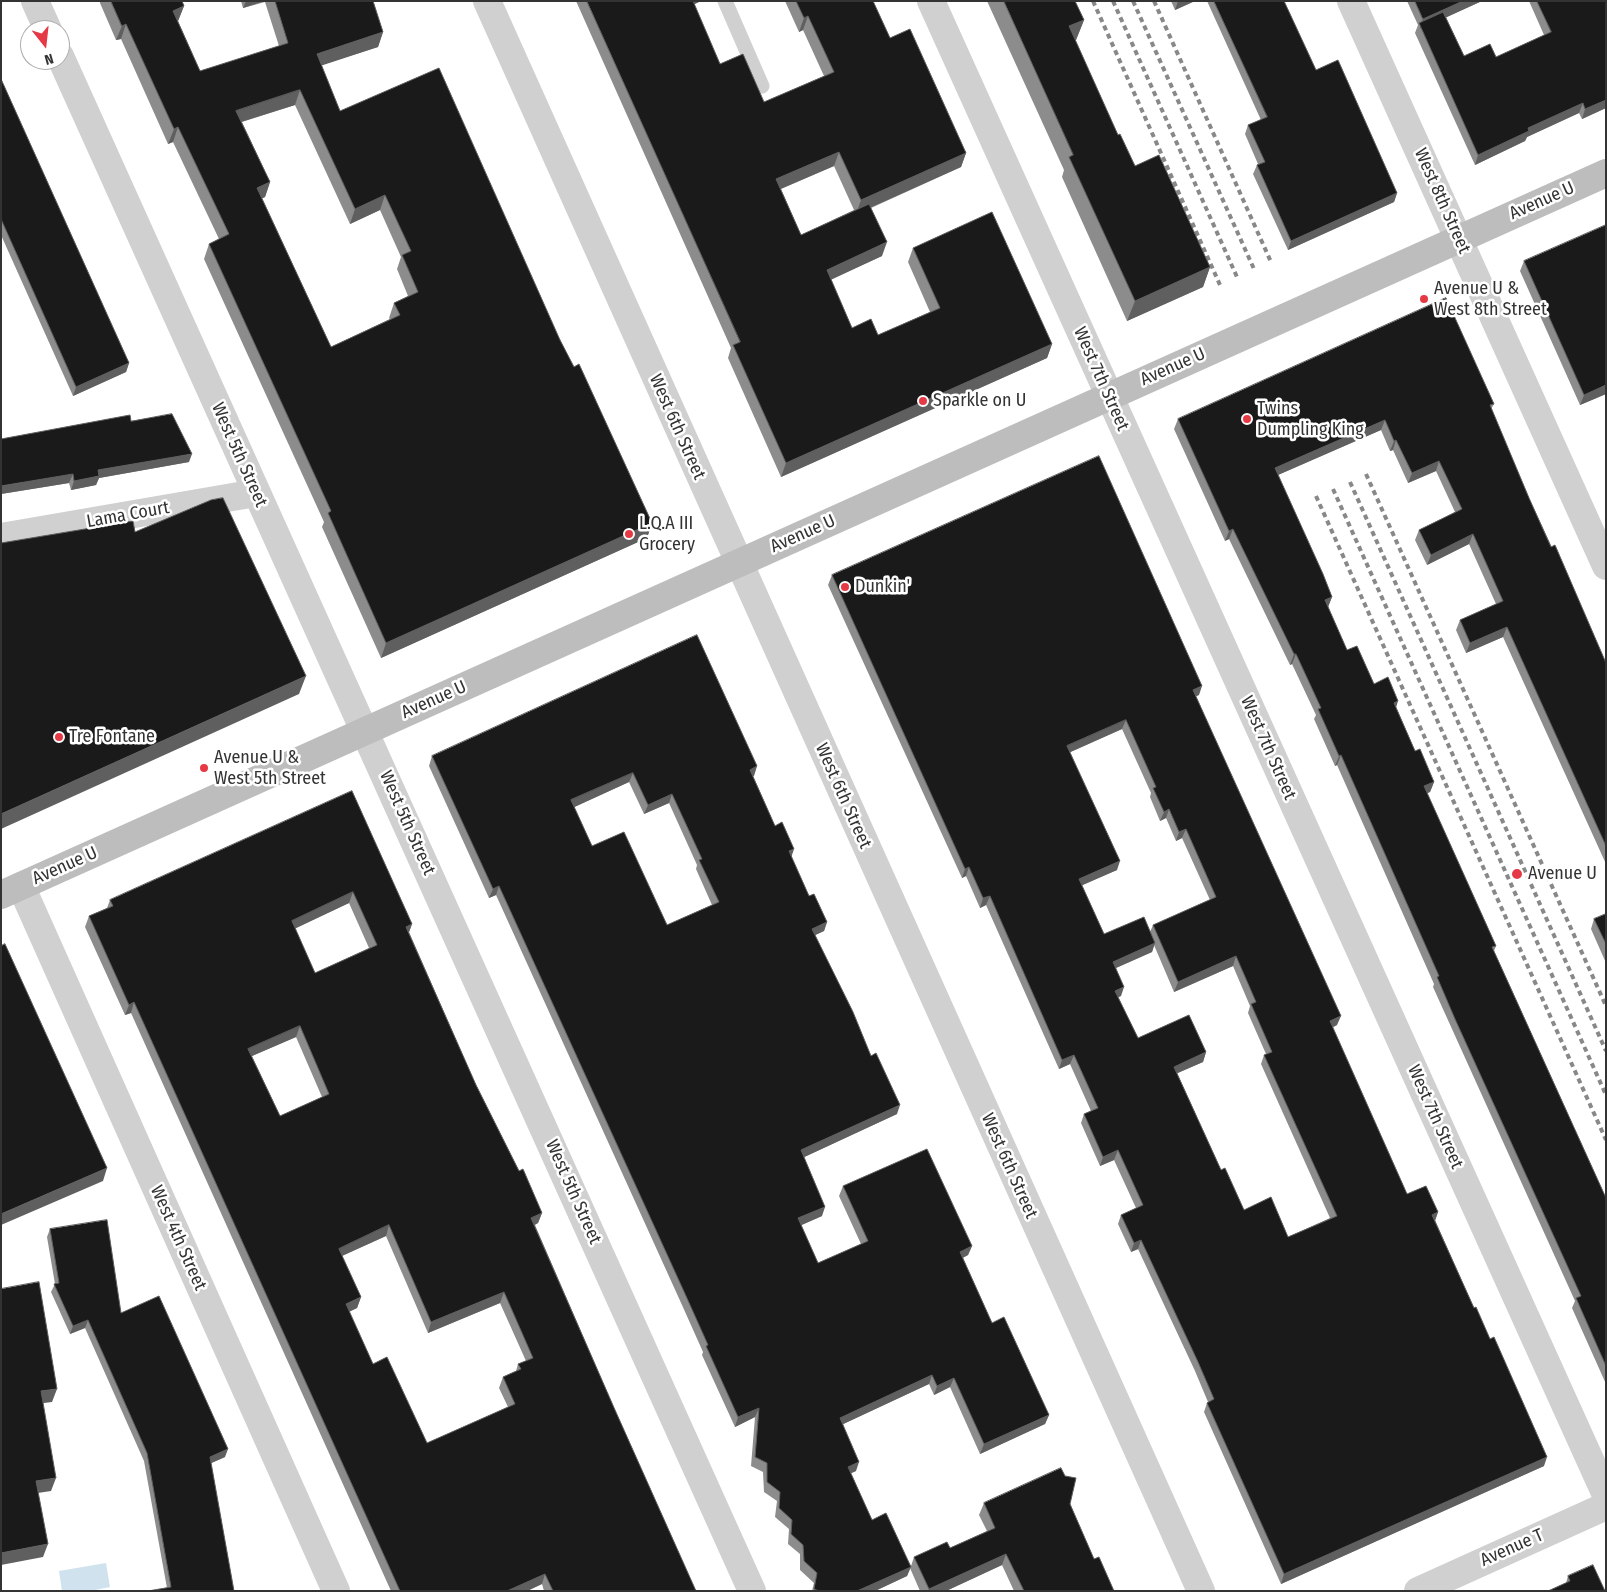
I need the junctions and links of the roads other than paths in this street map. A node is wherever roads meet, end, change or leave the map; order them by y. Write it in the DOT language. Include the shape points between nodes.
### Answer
graph roads {
  1 [pos="36,1"];
  2 [pos="487,1"];
  3 [pos="725,1"];
  4 [pos="931,1"];
  5 [pos="1352,1"];
  6 [pos="44,20"];
  7 [pos="66,70"];
  8 [pos="762,86"];
  9 [pos="1606,173"];
  10 [pos="1458,239"];
  11 [pos="1109,396"];
  12 [pos="256,493"];
  13 [pos="1,537"];
  14 [pos="738,563"];
  15 [pos="1606,566"];
  16 [pos="366,731"];
  17 [pos="11,890"];
  18 [pos="1606,1495"];
  19 [pos="1606,1506"];
  20 [pos="336,1591"];
  21 [pos="752,1591"];
  22 [pos="1201,1591"];
  23 [pos="1418,1591"];
  1 -- 6 [label="street"];
  2 -- 14 [label="street, West 6th Street"];
  3 -- 8 [label="lane"];
  4 -- 11 [label="street, West 7th Street"];
  5 -- 10 [label="street, West 8th Street"];
  7 -- 12 [label="street, West 5th Street"];
  9 -- 10 [label="main road, Avenue U"];
  10 -- 11 [label="main road, Avenue U"];
  10 -- 15 [label="street, West 8th Street"];
  11 -- 14 [label="main road, Avenue U"];
  11 -- 18 [label="street, West 7th Street"];
  12 -- 13 [label="street, Lama Court"];
  12 -- 16 [label="street, West 5th Street"];
  14 -- 16 [label="main road, Avenue U"];
  14 -- 22 [label="street, West 6th Street"];
  16 -- 17 [label="main road, Avenue U"];
  16 -- 21 [label="street, West 5th Street"];
  17 -- 20 [label="street, West 4th Street"];
  19 -- 23 [label="street, Avenue T"];
}
